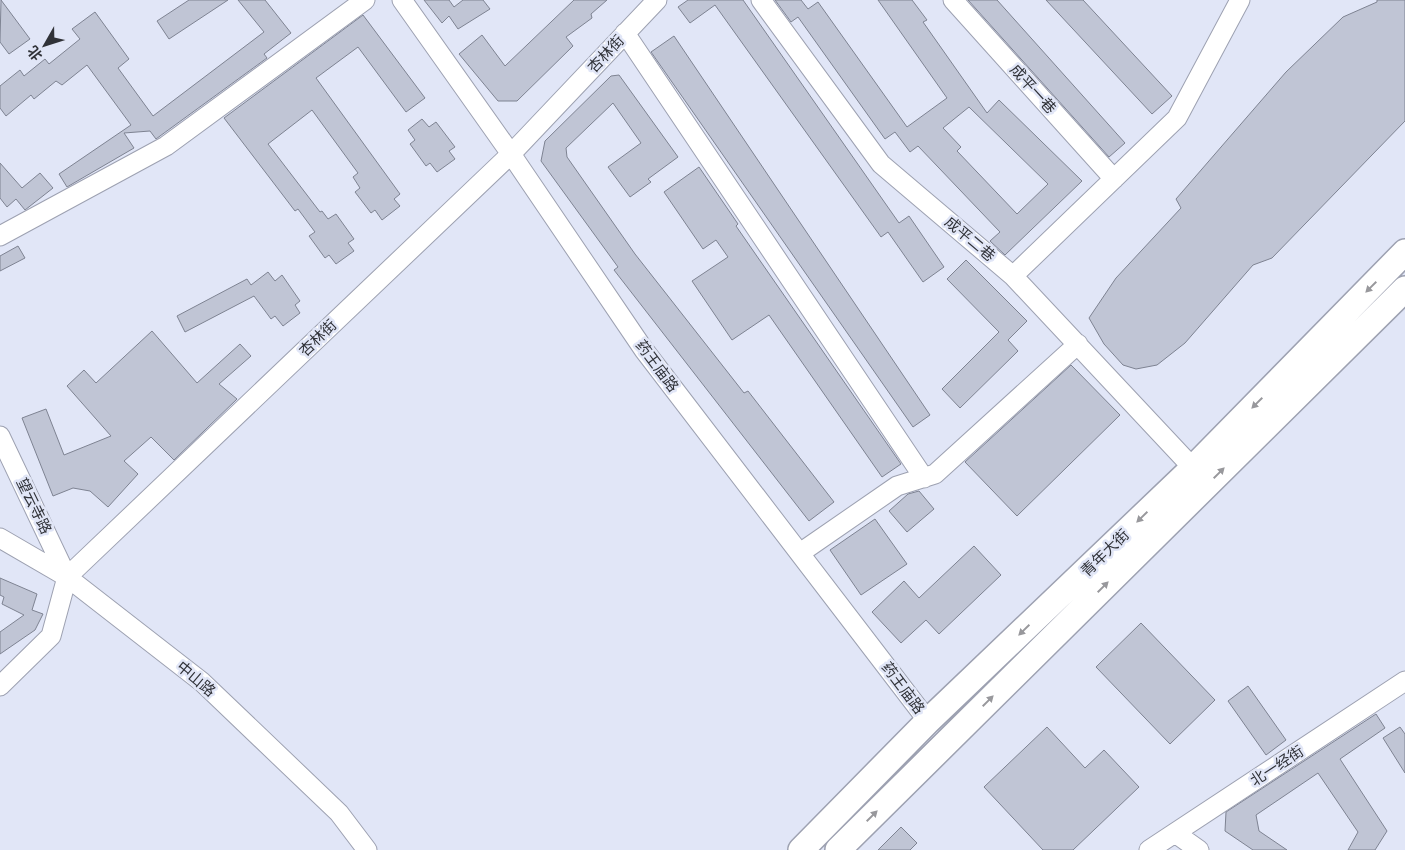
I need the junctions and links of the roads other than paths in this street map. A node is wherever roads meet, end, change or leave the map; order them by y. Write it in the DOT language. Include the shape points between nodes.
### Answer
graph roads {
  1 [pos="365,0"];
  2 [pos="402,0"];
  3 [pos="657,0"];
  4 [pos="761,0"];
  5 [pos="953,0"];
  6 [pos="1240,0"];
  7 [pos="625,34"];
  8 [pos="511,154"];
  9 [pos="1114,179"];
  10 [pos="0,236"];
  11 [pos="1405,252"];
  12 [pos="1013,276"];
  13 [pos="1405,289"];
  14 [pos="1078,344"];
  15 [pos="0,436"];
  16 [pos="1193,468"];
  17 [pos="924,478"];
  18 [pos="0,538"];
  19 [pos="800,553"];
  20 [pos="68,577"];
  21 [pos="1405,681"];
  22 [pos="0,686"];
  23 [pos="928,721"];
  24 [pos="1175,833"];
  25 [pos="367,850"];
  26 [pos="801,850"];
  27 [pos="838,850"];
  28 [pos="1149,850"];
  29 [pos="1200,850"];
  1 -- 10 [label="street" via="166,146"];
  2 -- 8 [label="street, 药王庙路"];
  3 -- 7 [label="street, 杏林街"];
  4 -- 12 [label="street, 成平二巷" via="881,164"];
  5 -- 9 [label="street, 成平一巷"];
  6 -- 9 [label="street" via="1177,118"];
  7 -- 8 [label="street, 杏林街"];
  7 -- 17 [label="street"];
  8 -- 19 [label="street, 药王庙路" via="644,350"];
  8 -- 20 [label="street, 杏林街"];
  9 -- 12 [label="street"];
  11 -- 16 [label="main road, 青年大街, one-way"];
  12 -- 14 [label="street, 成平二巷"];
  27 -- 13 [label="main road, 青年大街, one-way"];
  14 -- 16 [label="street, 成平二巷"];
  14 -- 17 [label="street" via="935,474"];
  15 -- 20 [label="street, 望云寺路"];
  16 -- 23 [label="main road, 青年大街, one-way"];
  17 -- 19 [label="street" via="897,486"];
  18 -- 20 [label="street, 中山路"];
  19 -- 23 [label="street, 药王庙路"];
  20 -- 22 [label="street" via="52,636"];
  20 -- 25 [label="street, 中山路" via="202,682 340,813"];
  21 -- 24 [label="street, 北一经街"];
  23 -- 26 [label="main road, 青年大街"];
  24 -- 28 [label="street, 北一经街"];
  24 -- 29 [label="street"];
}
